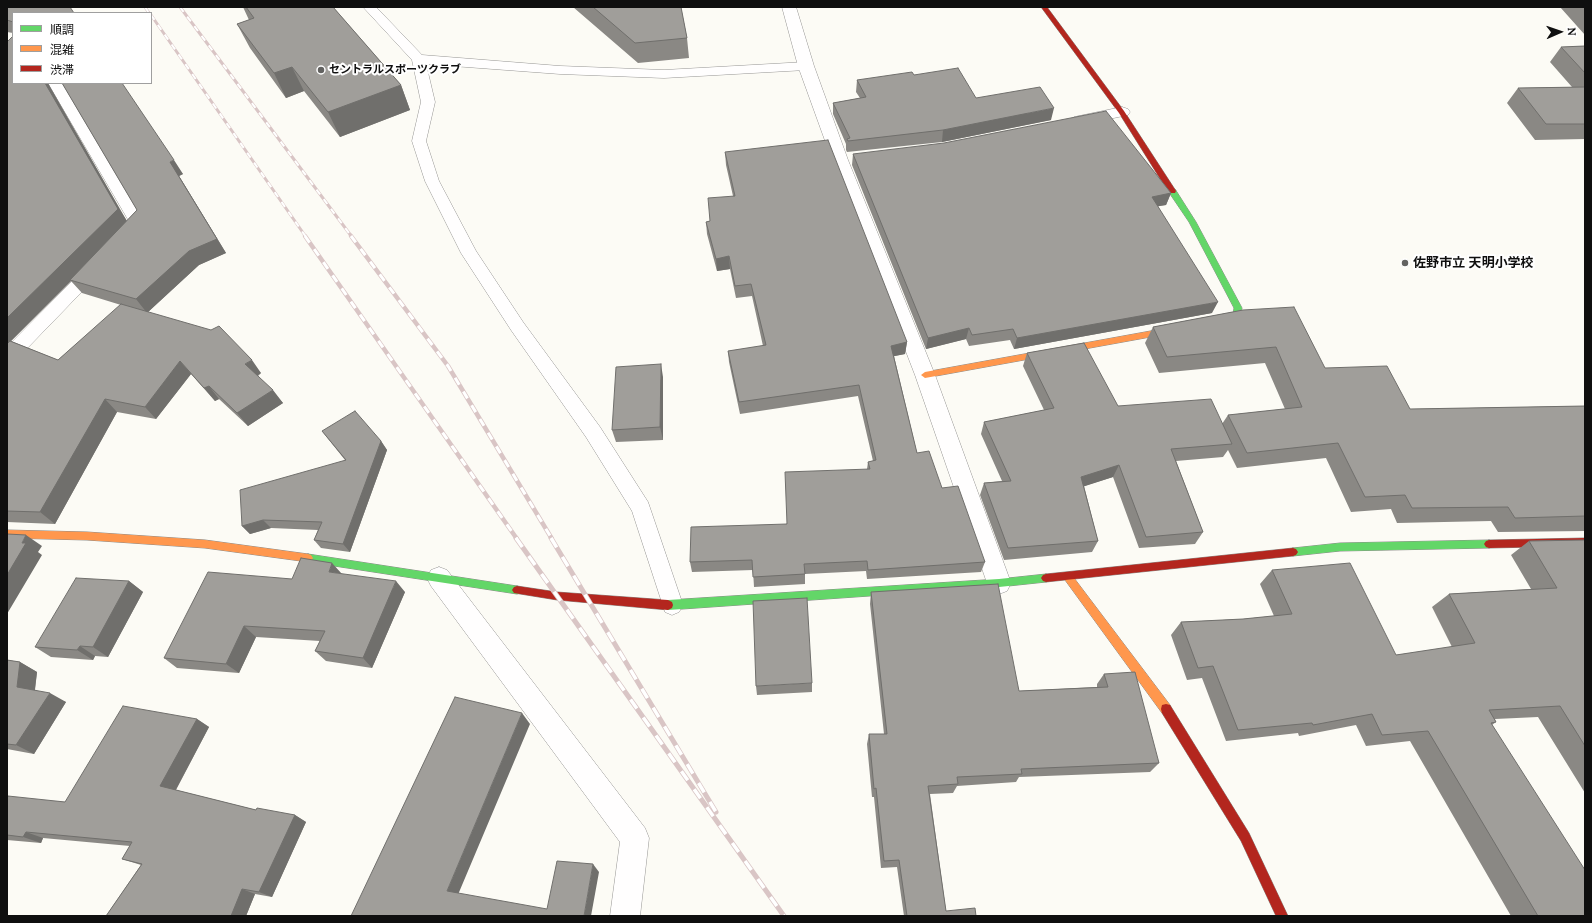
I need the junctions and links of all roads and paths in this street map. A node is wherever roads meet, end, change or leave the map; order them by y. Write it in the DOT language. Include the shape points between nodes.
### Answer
graph roads {
  1 [pos="369,7"];
  2 [pos="789,7"];
  3 [pos="1044,7"];
  4 [pos="418,59"];
  5 [pos="806,66"];
  6 [pos="56,84"];
  7 [pos="1122,112"];
  8 [pos="1067,123"];
  9 [pos="116,246"];
  10 [pos="105,257"];
  11 [pos="1202,325"];
  12 [pos="1186,327"];
  13 [pos="7,358"];
  14 [pos="925,375"];
  15 [pos="7,534"];
  16 [pos="1585,542"];
  17 [pos="1068,577"];
  18 [pos="438,578"];
  19 [pos="999,584"];
  20 [pos="672,605"];
  21 [pos="626,916"];
  22 [pos="1282,916"];
  1 -- 4 [label="lane"];
  2 -- 5 [label="street"];
  3 -- 7 [label="street"];
  4 -- 5 [label="lane" via="560,70 664,74"];
  4 -- 20 [label="lane" via="428,102 419,141 432,181 469,253 517,326 593,432 641,508"];
  5 -- 14 [label="street" via="848,159"];
  6 -- 9 [label="lane" via="138,224"];
  7 -- 8 [label="street"];
  7 -- 11 [label="street" via="1192,222 1238,308 1237,317"];
  10 -- 13 [label="lane"];
  12 -- 14 [label="street"];
  14 -- 19 [label="street"];
  15 -- 18 [label="street" via="205,544"];
  16 -- 17 [label="street" via="1340,547"];
  17 -- 19 [label="street"];
  17 -- 22 [label="street" via="1158,696 1245,837"];
  18 -- 20 [label="street" via="556,596"];
  18 -- 21 [label="street" via="635,838"];
  19 -- 20 [label="street"];
}
